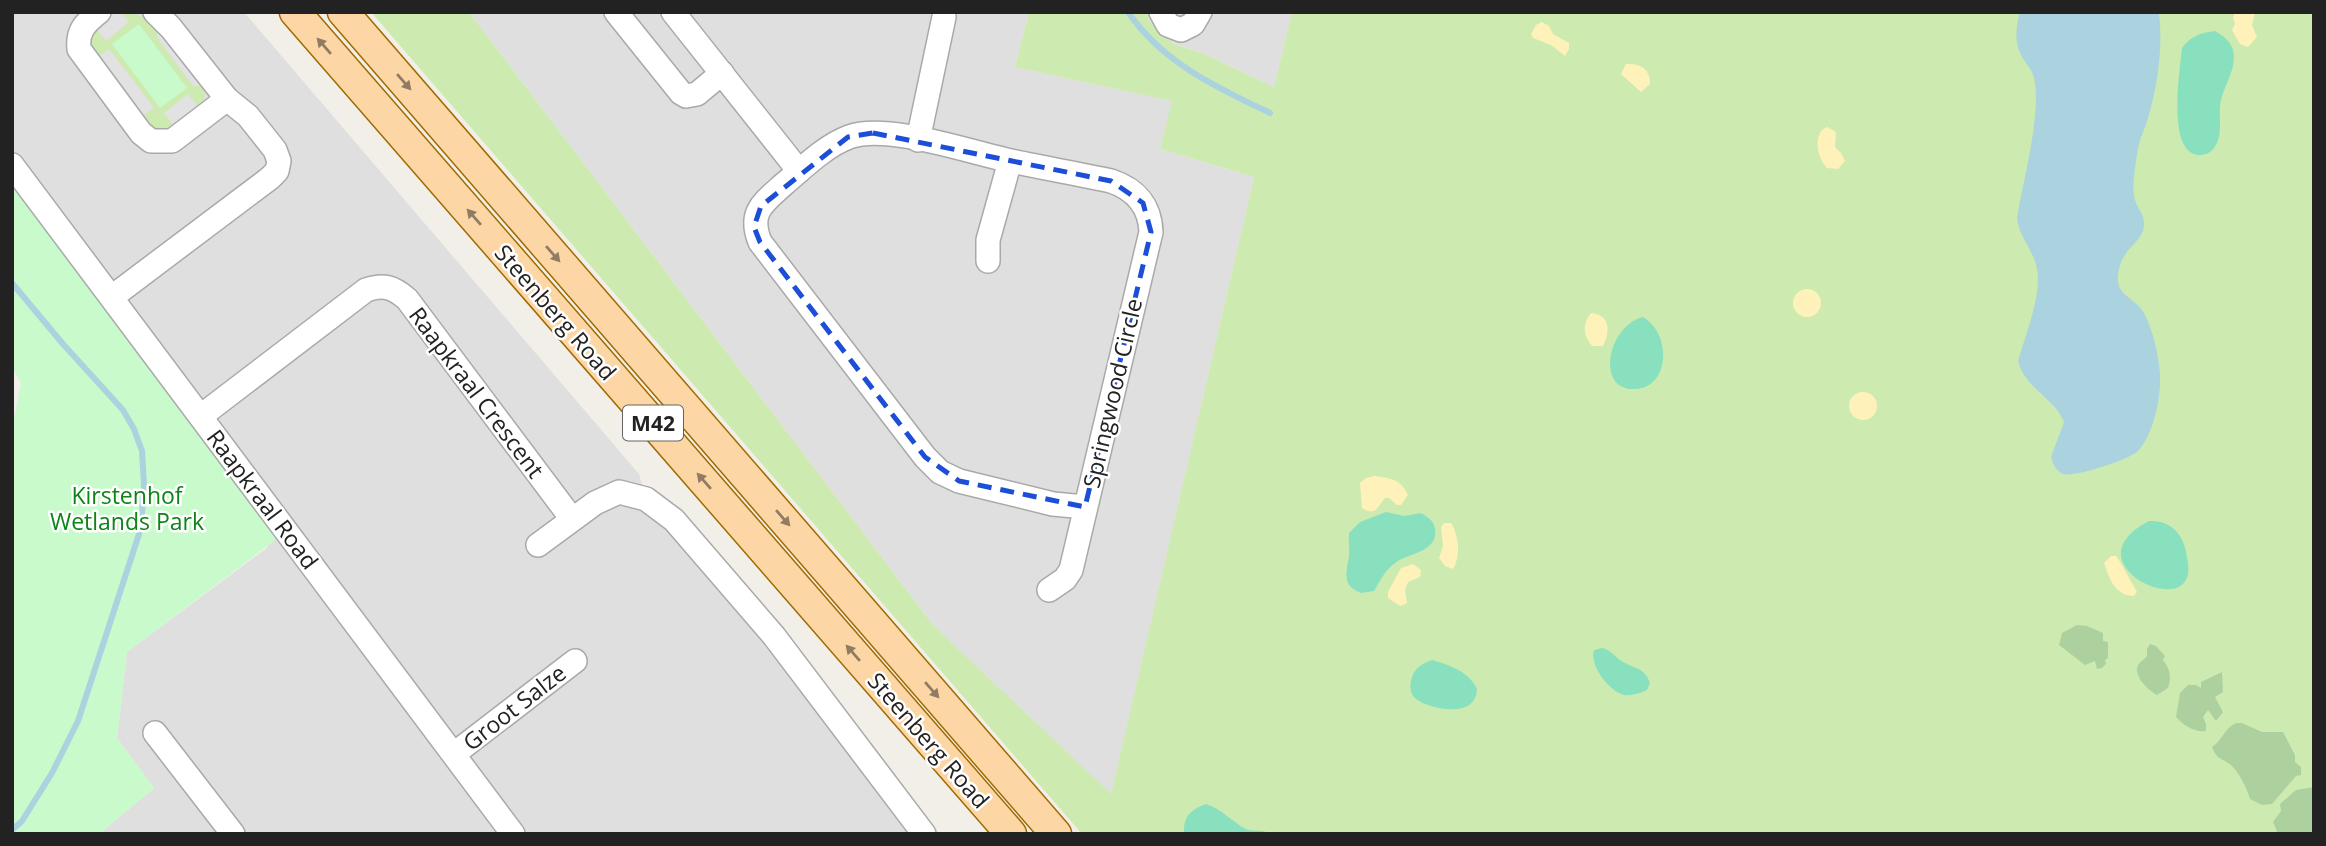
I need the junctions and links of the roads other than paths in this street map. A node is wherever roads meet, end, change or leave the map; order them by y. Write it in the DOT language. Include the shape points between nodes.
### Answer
graph roads {
  1 [pos="99,12"];
  2 [pos="155,12"];
  3 [pos="295,12"];
  4 [pos="343,12"];
  5 [pos="673,12"];
  6 [pos="1161,12"];
  7 [pos="1200,12"];
  8 [pos="624,15"];
  9 [pos="944,17"];
  10 [pos="722,74"];
  11 [pos="227,99"];
  12 [pos="918,140"];
  13 [pos="1010,161"];
  14 [pos="12,165"];
  15 [pos="799,172"];
  16 [pos="988,261"];
  17 [pos="112,298"];
  18 [pos="201,416"];
  19 [pos="1085,508"];
  20 [pos="572,519"];
  21 [pos="538,545"];
  22 [pos="1049,590"];
  23 [pos="575,660"];
  24 [pos="155,733"];
  25 [pos="454,754"];
  26 [pos="233,834"];
  27 [pos="513,834"];
  28 [pos="924,834"];
  29 [pos="1010,834"];
  30 [pos="1056,834"];
  1 -- 11 [label="street" via="81,30 79,49 151,141 172,141"];
  2 -- 11 [label="street"];
  29 -- 3 [label="main road, Steenberg Road / M42, one-way"];
  4 -- 30 [label="main road, Steenberg Road / M42, one-way"];
  5 -- 10 [label="street"];
  6 -- 7 [label="street" via="1168,25 1181,30 1193,24"];
  8 -- 10 [label="street" via="686,96"];
  9 -- 12 [label="street"];
  10 -- 15 [label="street"];
  11 -- 17 [label="street" via="248,116 275,150 277,171"];
  12 -- 13 [label="street, Springwood Circle"];
  12 -- 15 [label="street, Springwood Circle" via="873,132 848,137"];
  13 -- 16 [label="street" via="988,240"];
  13 -- 19 [label="street, Springwood Circle" via="1125,185 1150,217 1151,232"];
  14 -- 17 [label="street, Raapkraal Road"];
  15 -- 19 [label="street, Springwood Circle" via="761,206 754,227 760,242 925,457 940,472 959,481"];
  17 -- 18 [label="street, Raapkraal Road"];
  18 -- 20 [label="street, Raapkraal Crescent" via="366,290 385,285 407,299"];
  18 -- 25 [label="street, Raapkraal Road"];
  19 -- 22 [label="street" via="1072,570"];
  20 -- 21 [label="street"];
  20 -- 28 [label="street" via="619,492 646,499 674,520 774,636"];
  23 -- 25 [label="street, Groot Salze"];
  24 -- 26 [label="street"];
  25 -- 27 [label="street, Raapkraal Road"];
}
